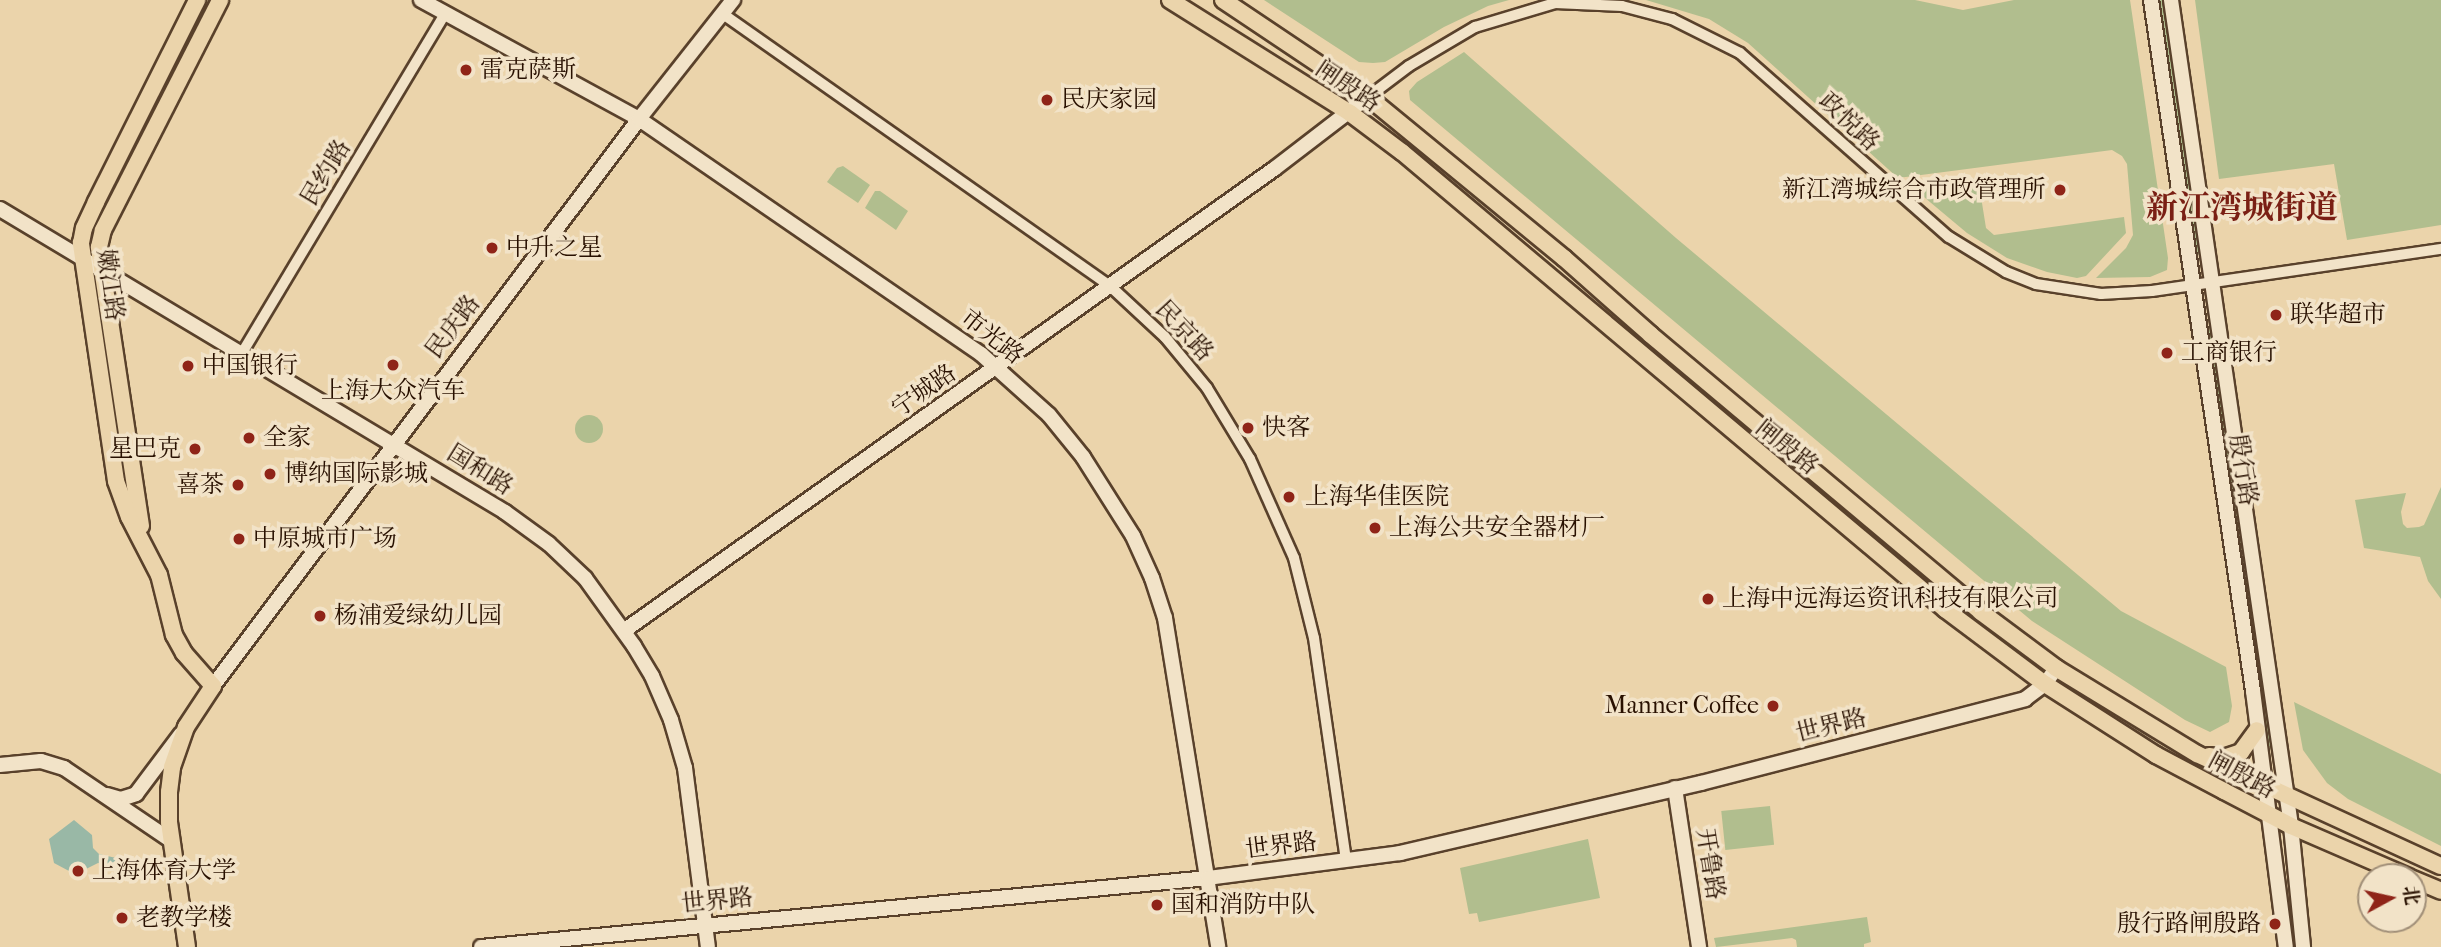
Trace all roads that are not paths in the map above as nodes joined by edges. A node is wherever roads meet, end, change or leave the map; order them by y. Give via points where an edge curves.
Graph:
1 (197, 0) edge
2 (220, 0) edge
3 (421, 0) edge
4 (733, 0) edge
5 (1170, 0) edge
6 (1223, 0) edge
7 (2151, 0) edge
8 (2172, 0) edge
9 (723, 14) junction
10 (445, 15) junction
11 (1295, 48) junction
12 (1281, 69) junction
13 (1368, 97) junction
14 (1350, 113) junction
15 (639, 119) junction
16 (1418, 139) junction
17 (1413, 161) junction
18 (0, 209) edge
19 (2441, 249) edge
20 (83, 258) junction
21 (102, 268) junction
22 (2215, 283) junction
23 (1109, 285) junction
24 (2192, 286) junction
25 (242, 353) junction
26 (997, 367) junction
27 (393, 443) junction
28 (148, 552) junction
29 (625, 630) junction
30 (2056, 668) junction
31 (2045, 684) junction
32 (213, 685) junction
33 (186, 727) junction
34 (2257, 730) junction
35 (2197, 754) junction
36 (0, 765) edge
37 (2264, 786) junction
38 (1675, 788) junction
39 (100, 793) junction
40 (2287, 797) junction
41 (2268, 814) junction
42 (2291, 826) junction
43 (172, 841) junction
44 (1346, 861) junction
45 (2376, 863) edge
46 (2441, 866) edge
47 (1208, 877) junction
48 (704, 925) junction
49 (187, 947) edge
50 (481, 947) edge
51 (708, 947) edge
52 (1218, 947) edge
53 (1699, 947) edge
54 (2286, 947) edge
55 (2303, 947) edge

1 - 20 main road, 嫩江路 via 83,228
2 - 21 main road, 嫩江路 via 103,230 99,247
3 - 10 street, 市光路
4 - 9 street, 民庆路
5 - 12 main road, 闸殷路
6 - 11 main road, 闸殷路
7 - 24 street, 殷行路
8 - 22 street, 殷行路
9 - 15 street, 民庆路
9 - 23 street, 民京路
10 - 15 street, 市光路
10 - 25 street, 民约路
11 - 12 main road via 1310,64 1310,71 1296,75
11 - 13 main road, 闸殷路
12 - 14 main road, 闸殷路
13 - 14 street, 宁城路
13 - 16 main road, 闸殷路
13 - 24 street, 政悦路 via 1475,27 1555,4 1622,6 1672,19 1740,53 1949,237 2006,272 2073,292
14 - 17 main road, 闸殷路
14 - 23 street, 宁城路
15 - 26 street, 市光路
15 - 27 street, 民庆路
16 - 17 main road via 1407,146
16 - 30 main road, 闸殷路 via 1960,594
17 - 31 main road, 闸殷路 via 1946,610
18 - 20 street, 国和路
19 - 22 street, 政悦路
20 - 21 street, 国和路
20 - 28 main road, 嫩江路 via 116,481
21 - 25 street, 国和路
21 - 28 main road, 嫩江路
22 - 24 street, 政悦路
22 - 40 street, 殷行路 via 2249,553
23 - 26 street, 宁城路
23 - 44 street, 民京路 via 1165,337 1221,409 1250,459 1294,558 1314,638
24 - 34 street, 殷行路
25 - 27 street, 国和路
26 - 29 street, 宁城路
26 - 47 street, 市光路 via 1049,415 1083,457 1133,536 1152,578 1174,663
27 - 29 street, 国和路 via 530,529 585,578
27 - 32 street, 民庆路
28 - 32 main road, 嫩江路 via 159,575 174,635
29 - 48 street, 国和路 via 652,676 685,768
30 - 31 street, 世界路
30 - 35 main road, 闸殷路
31 - 38 street, 世界路 via 2025,699
31 - 41 main road, 闸殷路 via 2156,755
32 - 33 main road
33 - 39 street via 136,794 121,799
33 - 43 main road via 172,767
34 - 35 main road via 2249,744 2233,756
34 - 37 street, 殷行路
35 - 37 main road, 闸殷路
36 - 39 street via 52,764
37 - 40 main road, 闸殷路
37 - 41 street, 殷行路
38 - 44 street, 世界路 via 1460,841
38 - 53 street, 开鲁路
39 - 43 street
40 - 42 street, 殷行路
40 - 46 main road, 闸殷路
41 - 42 main road, 闸殷路
41 - 54 street, 殷行路
42 - 45 main road, 闸殷路
42 - 55 street, 殷行路
43 - 49 main road
44 - 47 street, 世界路
47 - 48 street, 世界路
47 - 52 street, 市光路
48 - 50 street, 世界路
48 - 51 street, 国和路

